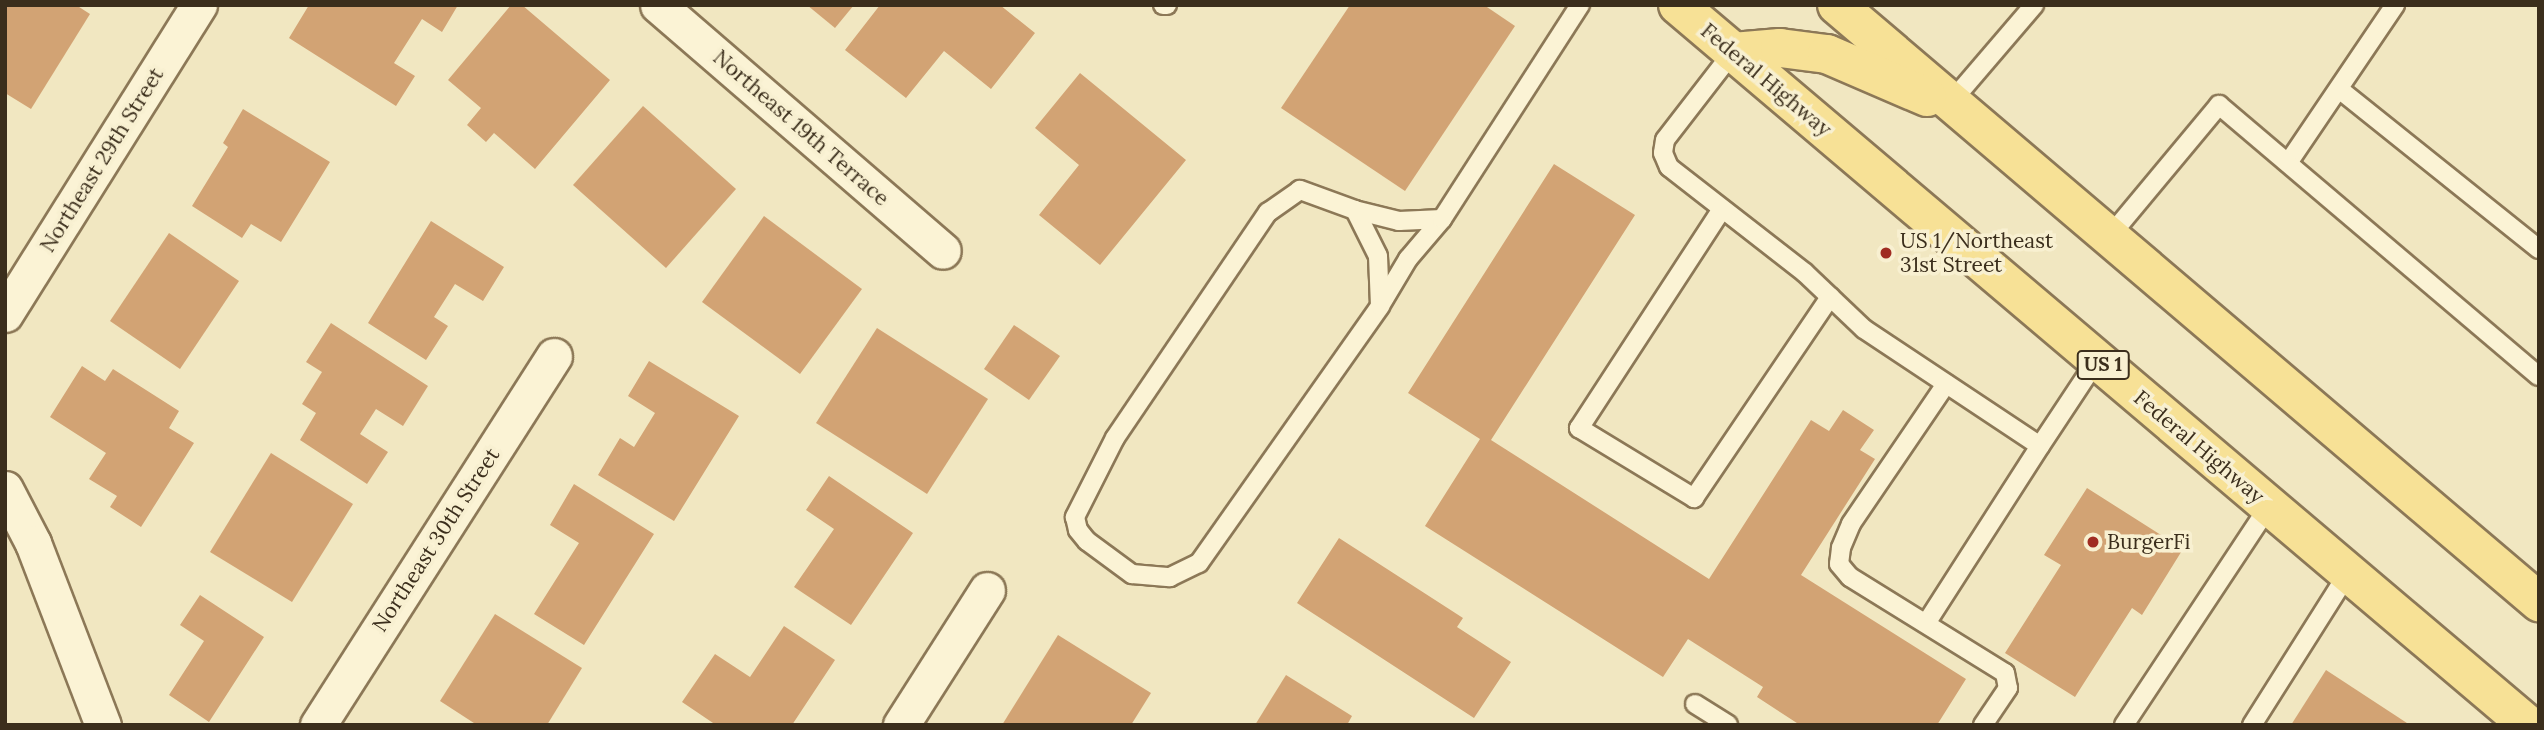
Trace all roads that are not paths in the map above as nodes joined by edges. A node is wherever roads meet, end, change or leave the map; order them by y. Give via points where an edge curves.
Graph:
1 (199, 5) edge
2 (658, 5) edge
3 (1580, 5) edge
4 (1678, 5) edge
5 (1837, 5) edge
6 (2034, 5) edge
7 (2395, 5) edge
8 (1733, 52) junction
9 (2339, 89) junction
10 (1958, 108) junction
11 (2288, 163) junction
12 (1722, 209) junction
13 (1355, 210) junction
14 (1442, 219) junction
15 (2109, 237) junction
16 (2539, 248) edge
17 (943, 251) dead end
18 (1830, 297) junction
19 (1380, 306) junction
20 (5, 314) edge
21 (554, 356) dead end
22 (2097, 360) junction
23 (2539, 376) edge
24 (1946, 384) junction
25 (2040, 446) junction
26 (5, 489) edge
27 (2269, 506) junction
28 (2348, 573) junction
29 (986, 590) dead end
30 (2539, 601) edge
31 (1927, 622) junction
32 (1695, 704) dead end
33 (103, 725) edge
34 (318, 725) edge
35 (901, 725) edge
36 (1728, 725) edge
37 (1983, 725) edge
38 (2124, 725) edge
39 (2252, 725) edge
40 (2528, 725) edge

1 - 20 street, Northeast 29th Street
2 - 17 street, Northeast 19th Terrace
3 - 14 lane
4 - 8 main road, Federal Highway / US 1
5 - 10 main road
6 - 10 lane
7 - 9 lane
8 - 10 main road via 1780,48 1827,54
8 - 12 lane via 1672,129 1663,153 1669,167
8 - 22 main road, Federal Highway / US 1
9 - 11 lane
9 - 16 lane
10 - 15 main road
11 - 15 lane via 2219,105
11 - 23 lane
12 - 18 lane
12 - 18 lane via 1579,428 1694,498
13 - 14 lane via 1399,221
13 - 19 lane via 1378,256
13 - 19 lane via 1300,190 1268,212 1115,438 1080,502 1075,517 1078,530 1132,574 1170,577 1199,563
14 - 19 lane via 1408,259
15 - 30 main road
18 - 24 lane via 1864,329
21 - 34 street, Northeast 30th Street
22 - 25 lane
22 - 27 main road, Federal Highway / US 1
24 - 25 lane
24 - 31 lane via 1852,524 1839,564 1850,577
25 - 31 lane
26 - 33 street via 33,544
27 - 28 main road, Federal Highway / US 1
27 - 38 lane
28 - 39 lane
28 - 40 main road, Federal Highway / US 1
29 - 35 street
31 - 37 lane via 2000,668 2008,678 2008,688
32 - 36 lane

